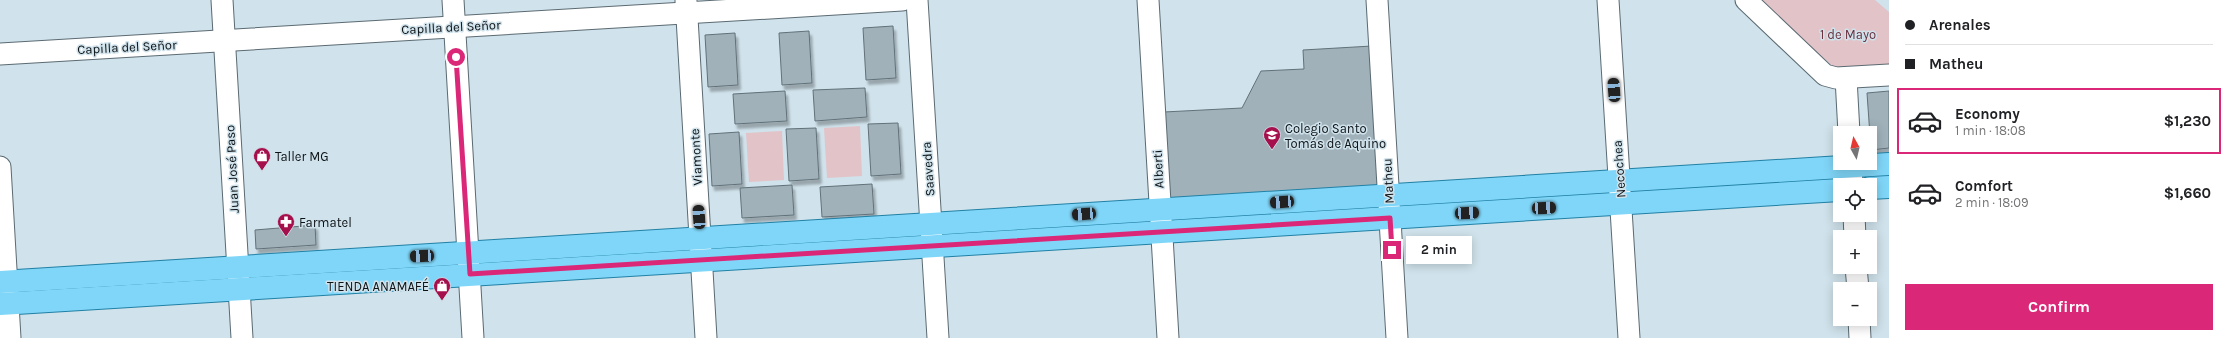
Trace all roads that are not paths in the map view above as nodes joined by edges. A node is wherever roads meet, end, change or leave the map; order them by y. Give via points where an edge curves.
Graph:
1 (222, 0) edge
2 (453, 0) edge
3 (902, 0) edge
4 (917, 0) edge
5 (1148, 0) edge
6 (1377, 0) edge
7 (1608, 0) edge
8 (1746, 0) edge
9 (686, 7) edge
10 (455, 27) junction
11 (225, 41) junction
12 (0, 54) edge
13 (1889, 74) edge
14 (1846, 78) junction
15 (1849, 126) edge
16 (1889, 164) edge
17 (0, 167) edge
18 (1851, 171) edge
19 (1620, 181) junction
20 (1889, 187) edge
21 (1877, 188) edge
22 (1833, 190) edge
23 (1389, 195) junction
24 (1621, 204) junction
25 (1161, 210) junction
26 (1390, 218) junction
27 (931, 224) junction
28 (1162, 232) junction
29 (700, 239) junction
30 (932, 246) junction
31 (468, 253) junction
32 (702, 260) junction
33 (470, 274) junction
34 (239, 278) junction
35 (4, 293) edge
36 (1859, 326) edge
37 (10, 338) edge
38 (242, 338) edge
39 (473, 338) edge
40 (706, 338) edge
41 (938, 338) edge
42 (1168, 338) edge
43 (1397, 338) edge
44 (1629, 338) edge
45 (1860, 338) edge

1 - 11 street, Juan José Paso
2 - 10 street
3 - 9 street, Capilla del Señor
4 - 27 street, Saavedra
5 - 25 street, Alberti
6 - 23 street, Matheu
7 - 19 street, Necochea
8 - 14 street via 1825,75
9 - 10 street, Capilla del Señor
9 - 29 street, Viamonte
10 - 11 street, Capilla del Señor
10 - 31 street
11 - 12 street, Capilla del Señor
11 - 34 street, Juan José Paso
13 - 14 street
14 - 15 street
16 - 18 main road
17 - 35 street
18 - 19 main road
19 - 23 main road
19 - 24 street, Necochea
20 - 21 main road
22 - 24 main road
23 - 25 main road
23 - 26 street, Matheu
24 - 26 main road
24 - 44 street, Necochea
25 - 27 main road
25 - 28 street, Alberti
26 - 28 main road
26 - 43 street, Matheu
27 - 29 main road
27 - 30 street, Saavedra
28 - 30 main road
28 - 42 street, Alberti
29 - 31 main road
29 - 32 street, Viamonte
30 - 32 main road
30 - 41 street, Saavedra
31 - 33 street
31 - 34 main road
32 - 33 main road
32 - 40 street, Viamonte
33 - 34 main road
33 - 39 street
34 - 35 main road
34 - 38 street, Juan José Paso
35 - 37 street
36 - 45 street

